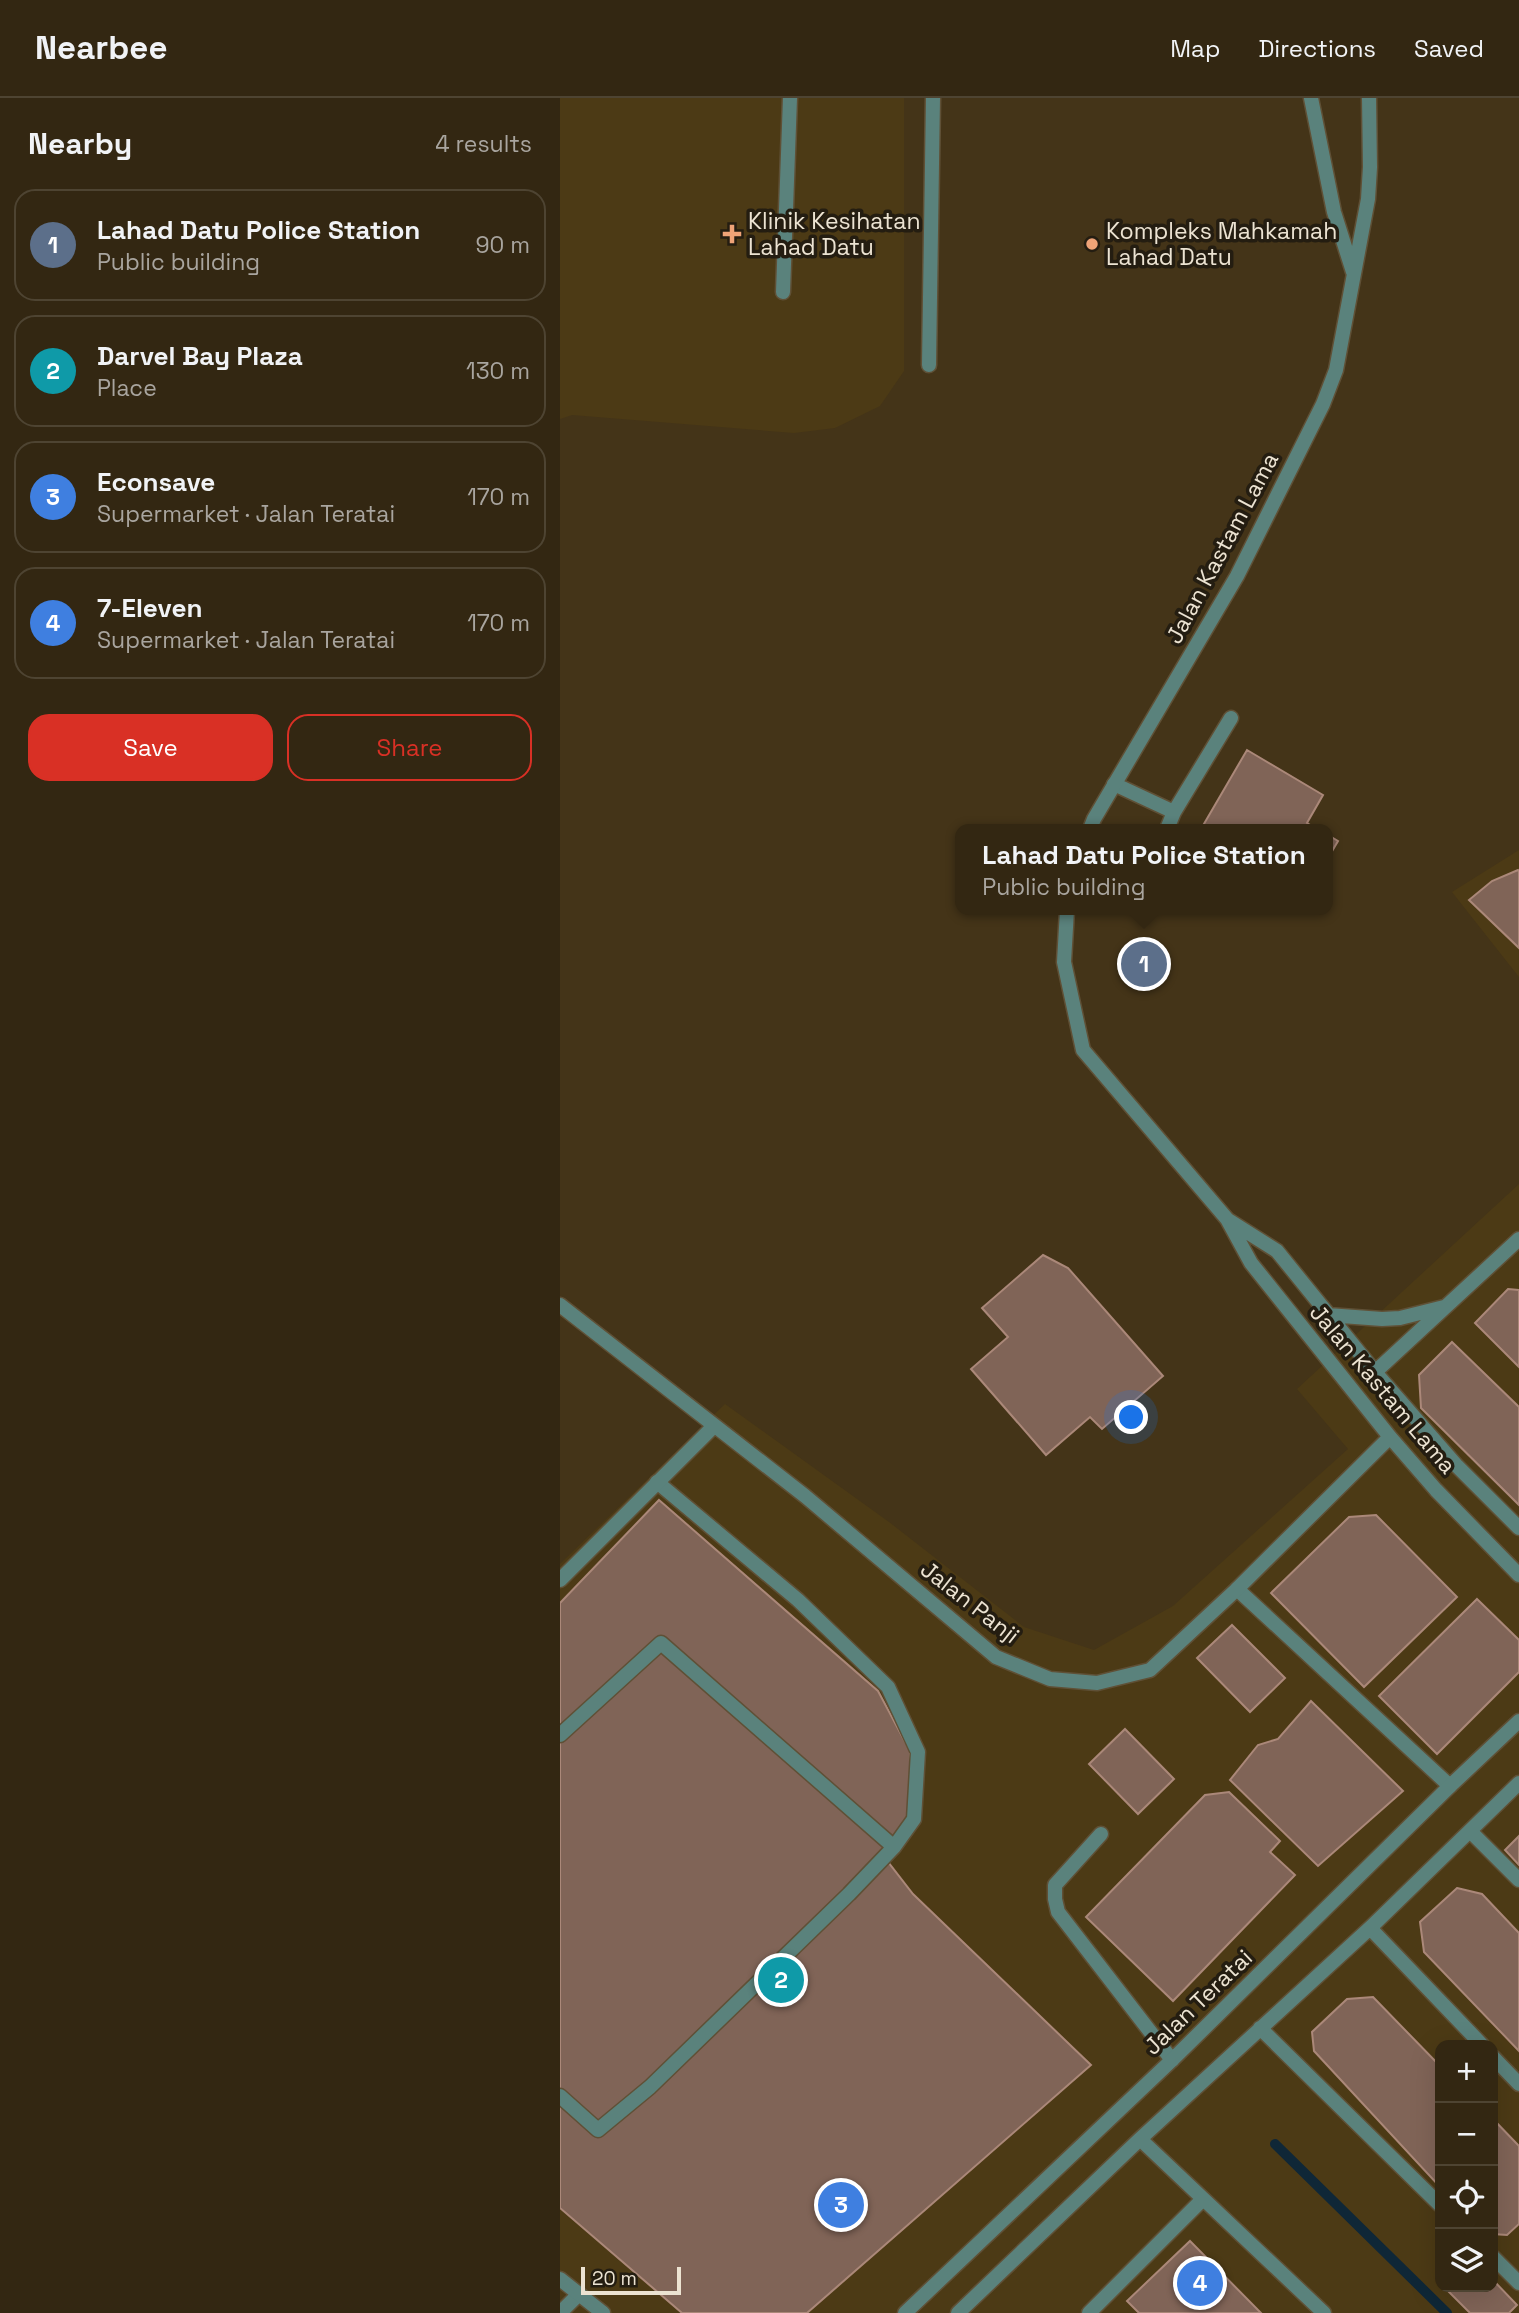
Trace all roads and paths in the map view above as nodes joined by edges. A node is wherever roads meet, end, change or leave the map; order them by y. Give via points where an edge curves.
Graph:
1 (790, 98) edge
2 (933, 98) edge
3 (1311, 98) edge
4 (1369, 98) edge
5 (1354, 273) junction
6 (783, 292) dead end
7 (929, 365) dead end
8 (1231, 718) dead end
9 (1114, 784) junction
10 (1174, 812) junction
11 (1093, 824) edge
12 (1169, 824) edge
13 (1067, 915) edge
14 (1227, 1219) junction
15 (1519, 1239) edge
16 (560, 1305) edge
17 (1446, 1306) junction
18 (1328, 1315) junction
19 (1375, 1372) junction
20 (714, 1426) junction
21 (1390, 1437) junction
22 (657, 1482) junction
23 (1519, 1528) edge
24 (1519, 1575) edge
25 (560, 1580) edge
26 (1237, 1589) junction
27 (1519, 1721) edge
28 (560, 1735) edge
29 (1519, 1783) edge
30 (1450, 1786) junction
31 (1470, 1831) junction
32 (1101, 1835) dead end
33 (894, 1847) junction
34 (1519, 1880) edge
35 (1370, 1928) junction
36 (1260, 2028) junction
37 (1477, 2040) edge
38 (1172, 2060) junction
39 (1498, 2062) edge
40 (1519, 2084) edge
41 (560, 2096) edge
42 (1140, 2139) junction
43 (1203, 2199) junction
44 (1435, 2200) edge
45 (1498, 2261) edge
46 (560, 2279) edge
47 (1518, 2279) edge
48 (578, 2295) junction
49 (560, 2313) edge
50 (603, 2313) edge
51 (905, 2313) edge
52 (958, 2313) edge
53 (1089, 2313) edge
54 (1324, 2313) edge

1 - 6 street
2 - 7 street
3 - 5 street via 1334,212
4 - 5 street, Jalan Kastam Lama via 1370,178
5 - 9 street, Jalan Kastam Lama via 1336,370 1323,404 1237,576
8 - 10 street
9 - 10 street
9 - 11 street, Jalan Kastam Lama
10 - 12 street
13 - 14 street, Jalan Kastam Lama via 1064,962 1083,1050
14 - 18 street, Jalan Kastam Lama via 1277,1251
14 - 21 street, Jalan Kastam Lama via 1251,1263
15 - 17 street
16 - 20 street, Jalan Panji
17 - 18 street via 1391,1318
17 - 19 street
18 - 19 street, Jalan Kastam Lama
19 - 23 street, Jalan Kastam Lama via 1457,1466
20 - 22 street
20 - 26 street, Jalan Panji via 805,1496 996,1657 1050,1679 1097,1682 1150,1670
21 - 24 street, Jalan Kastam Lama
21 - 26 street, Jalan Panji
22 - 25 street
22 - 33 street via 798,1600 888,1688 918,1752 914,1819
26 - 30 street
27 - 30 street, Jalan Teratai
28 - 33 street via 661,1643
29 - 31 street
30 - 38 street, Jalan Teratai
31 - 34 street
31 - 35 street
32 - 38 street via 1055,1885 1058,1912
33 - 41 street via 650,2087 598,2130
35 - 36 street
35 - 37 street
36 - 42 street
36 - 44 street
38 - 51 street, Jalan Teratai
39 - 40 street
42 - 43 street
42 - 52 street
43 - 53 street
43 - 54 street
45 - 47 street
46 - 48 street
48 - 49 street
48 - 50 street

